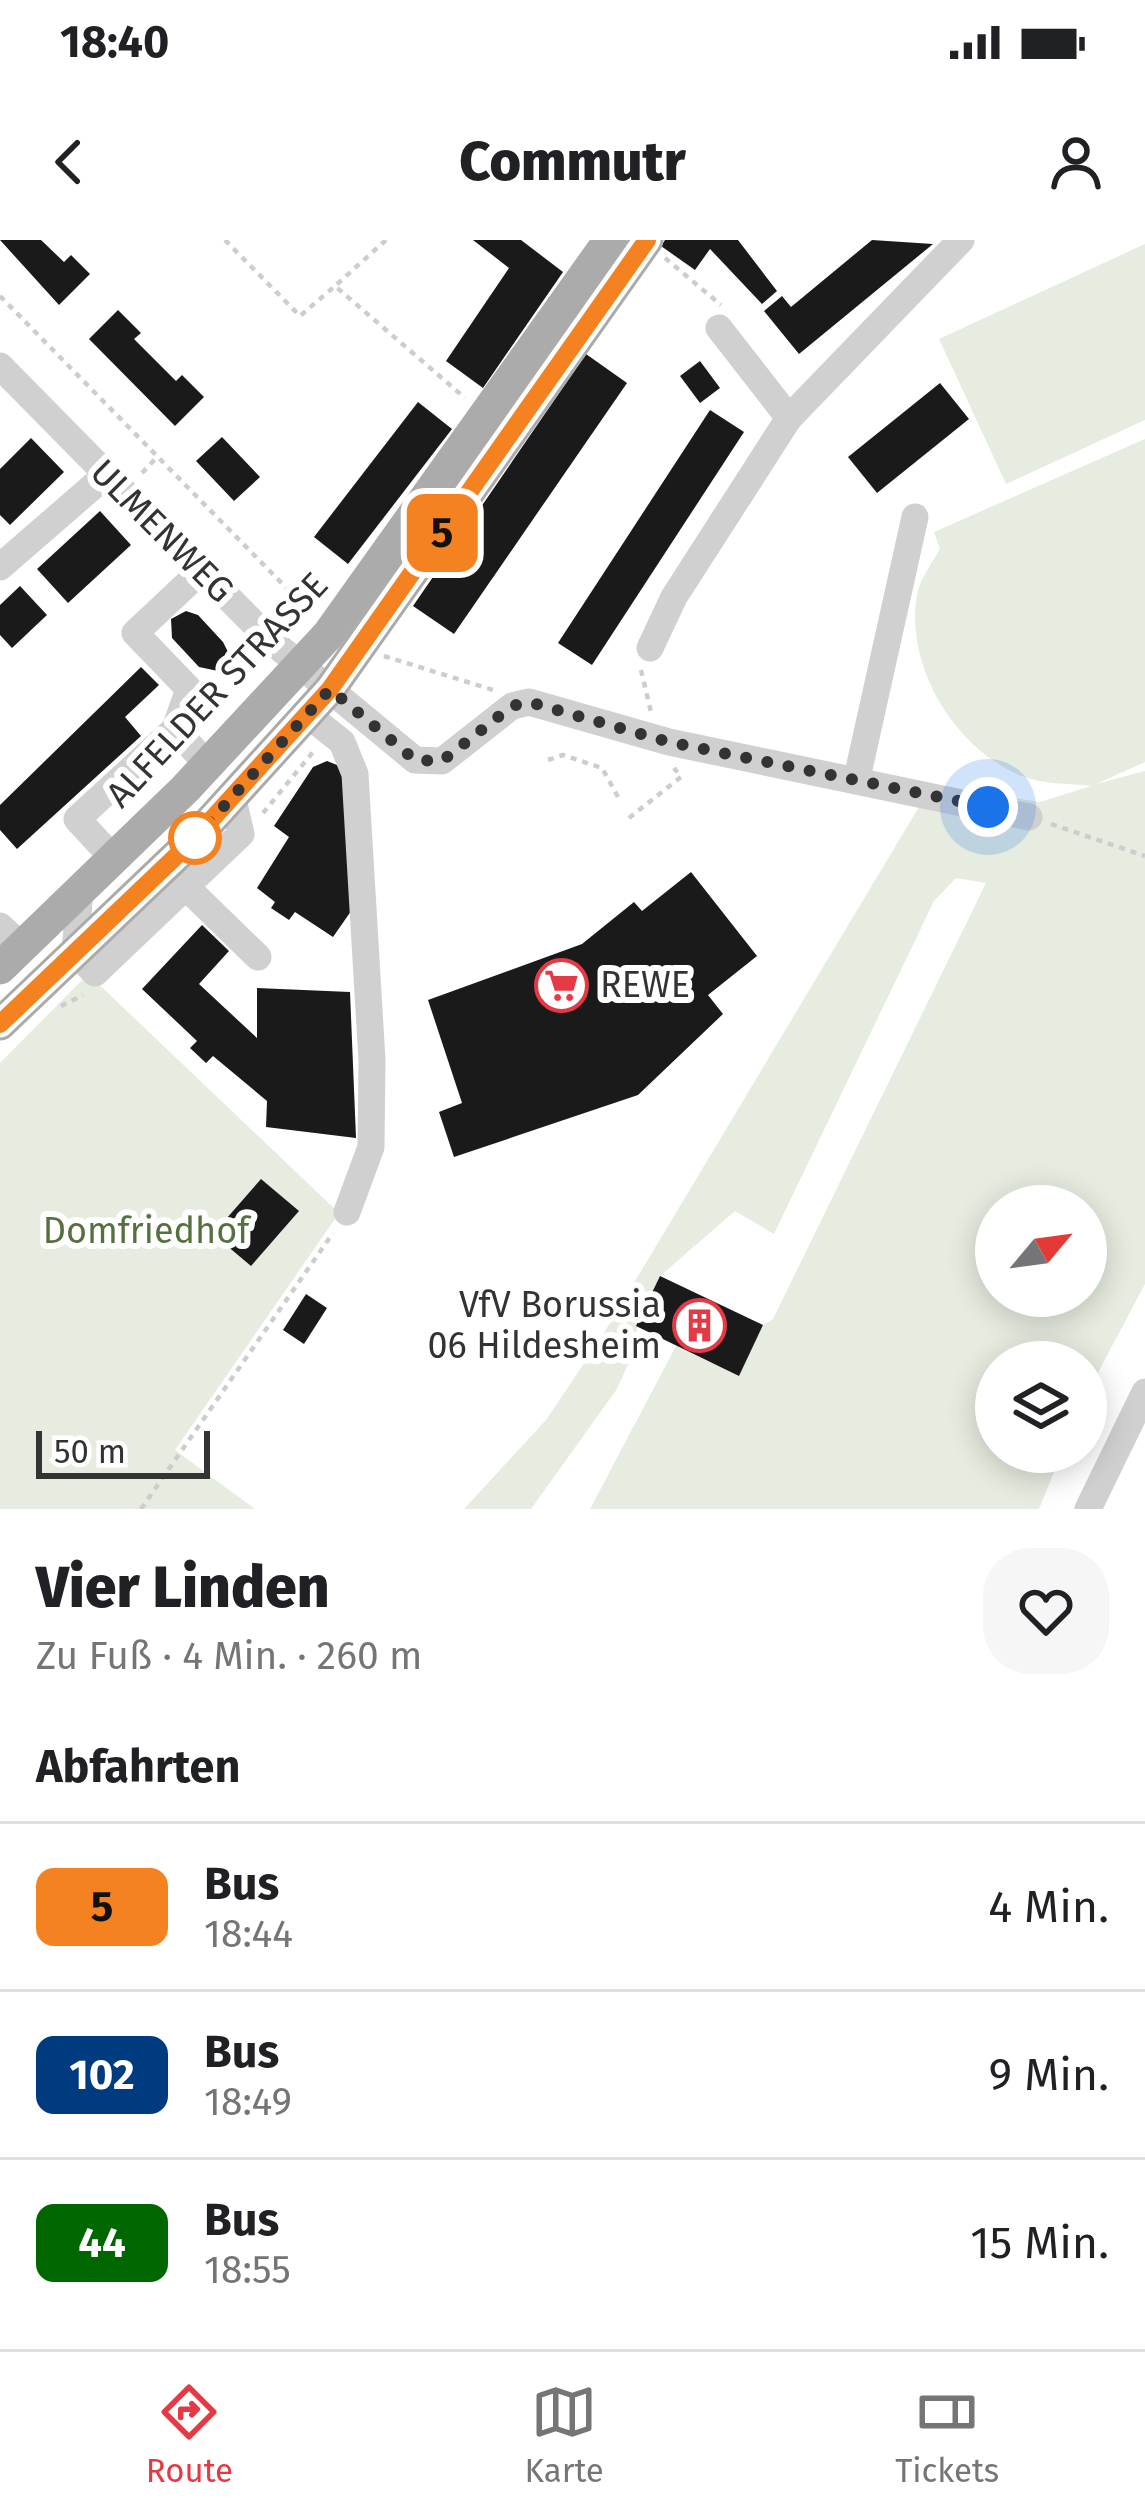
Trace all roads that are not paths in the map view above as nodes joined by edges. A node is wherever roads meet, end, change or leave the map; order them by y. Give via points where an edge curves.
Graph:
1 (610, 240) edge
2 (961, 240) edge
3 (646, 241) edge
4 (719, 328) road end
5 (0, 366) edge
6 (790, 418) junction
7 (106, 475) junction
8 (915, 518) dead end
9 (0, 567) edge
10 (202, 570) junction
11 (645, 659) road end
12 (301, 667) junction
13 (322, 712) junction
14 (175, 729) junction
15 (208, 765) junction
16 (856, 778) junction
17 (233, 799) junction
18 (1029, 817) road end
19 (113, 858) junction
20 (187, 888) junction
21 (80, 890) junction
22 (7, 947) edge
23 (75, 952) junction
24 (258, 957) dead end
25 (0, 1024) edge
26 (347, 1212) road end
27 (1145, 1392) edge
28 (1088, 1509) edge

1 - 12 main road, ALFELDER STRASSE
2 - 6 street
3 - 13 main road, ALFELDER STRASSE
4 - 6 street
5 - 7 street, ULMENWEG
6 - 11 street via 674,597
7 - 9 street
7 - 10 street, ULMENWEG
8 - 16 street
10 - 12 street, ULMENWEG
10 - 14 street via 136,633 189,689
12 - 13 street, ULMENWEG
12 - 15 main road, ALFELDER STRASSE
13 - 16 street, ULMENWEG via 415,760 442,761 512,706 529,702 647,736
13 - 17 main road, ALFELDER STRASSE
13 - 26 street via 355,774 373,1060 371,1147
14 - 15 street
14 - 19 street via 77,820
15 - 19 main road, ALFELDER STRASSE
16 - 18 street
17 - 20 street via 241,835
17 - 23 main road, ALFELDER STRASSE
19 - 21 main road, ALFELDER STRASSE
20 - 23 street via 95,973
20 - 24 street
21 - 22 main road, ALFELDER STRASSE
21 - 23 street
23 - 25 main road, ALFELDER STRASSE
27 - 28 street

